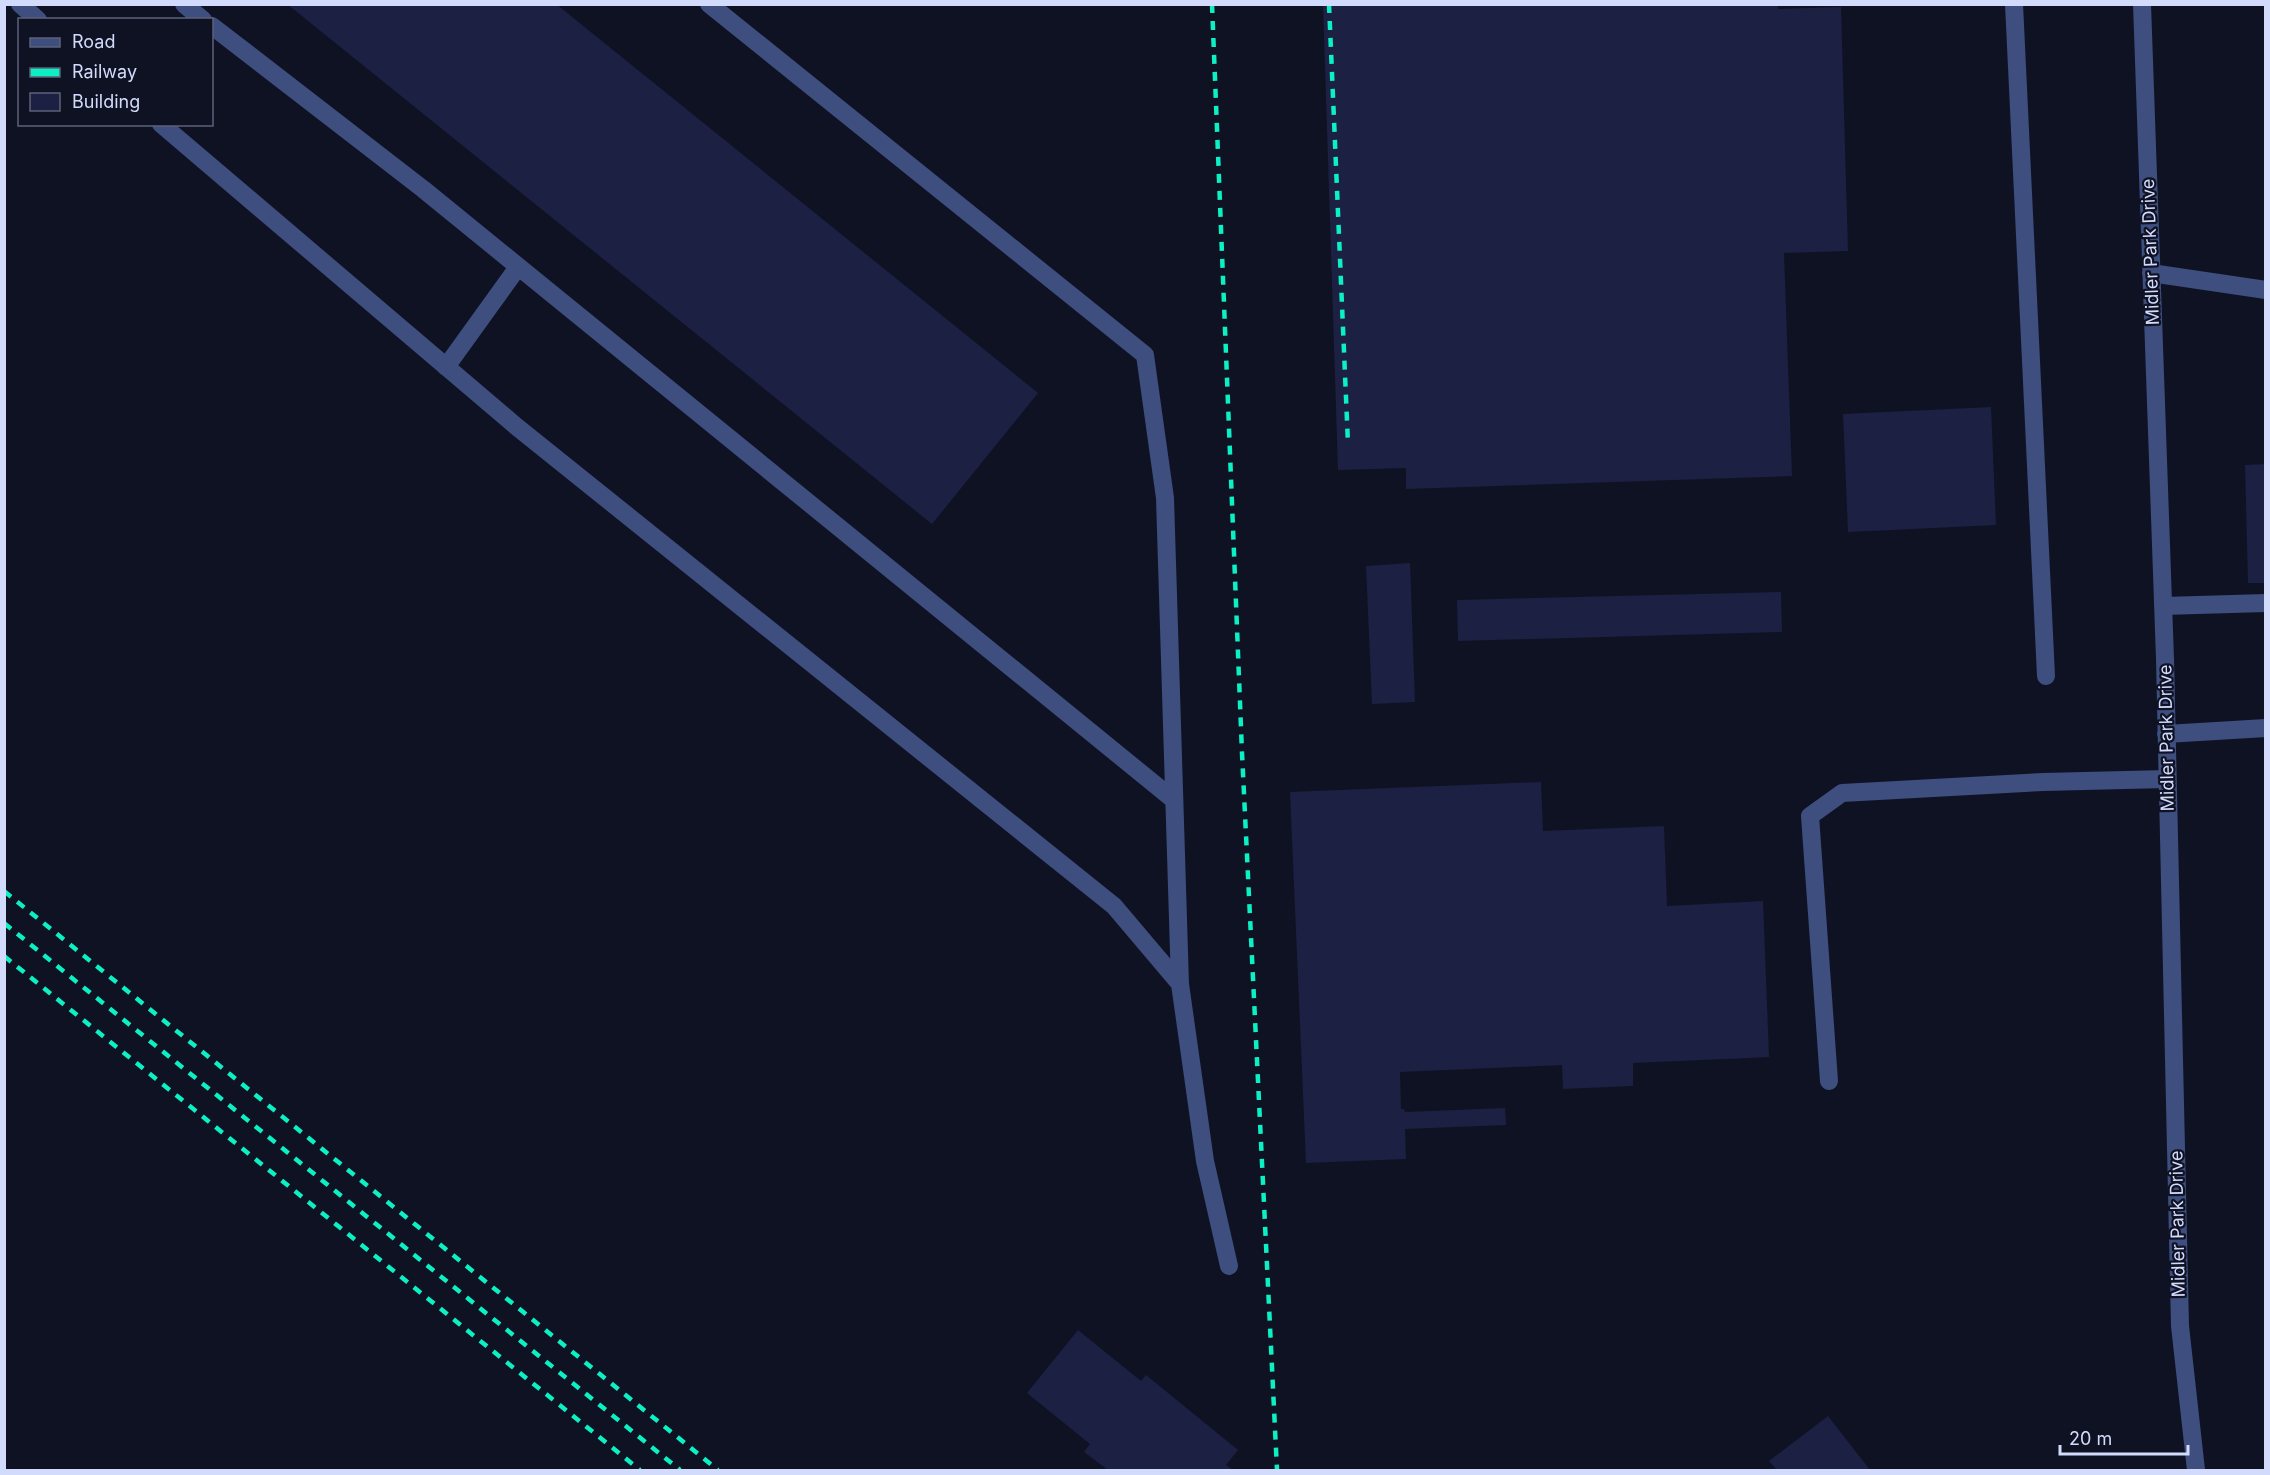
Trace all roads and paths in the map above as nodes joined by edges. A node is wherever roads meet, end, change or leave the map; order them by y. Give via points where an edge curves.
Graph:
1 (20, 4) edge
2 (184, 4) edge
3 (709, 4) edge
4 (2014, 4) edge
5 (2142, 4) edge
6 (36, 18) edge
7 (201, 18) edge
8 (213, 27) edge
9 (163, 126) edge
10 (518, 267) junction
11 (2151, 273) junction
12 (2265, 290) edge
13 (446, 367) junction
14 (2265, 603) edge
15 (2163, 606) junction
16 (2046, 676) dead end
17 (2265, 728) edge
18 (2166, 734) junction
19 (2167, 779) junction
20 (1174, 800) junction
21 (1180, 984) junction
22 (1829, 1081) dead end
23 (1229, 1266) dead end
24 (2196, 1470) edge

1 - 6 street
2 - 7 street
3 - 20 street via 1145,355 1165,498
4 - 16 street
5 - 11 street, Midler Park Drive
8 - 10 street
9 - 13 street
10 - 13 street
10 - 20 street
11 - 12 street
11 - 15 street, Midler Park Drive
13 - 21 street via 1114,906
14 - 15 street
15 - 18 street, Midler Park Drive
17 - 18 street
18 - 19 street, Midler Park Drive
19 - 22 street via 1842,793 1810,816
19 - 24 street, Midler Park Drive via 2180,1326
20 - 21 street
21 - 23 street via 1205,1161

